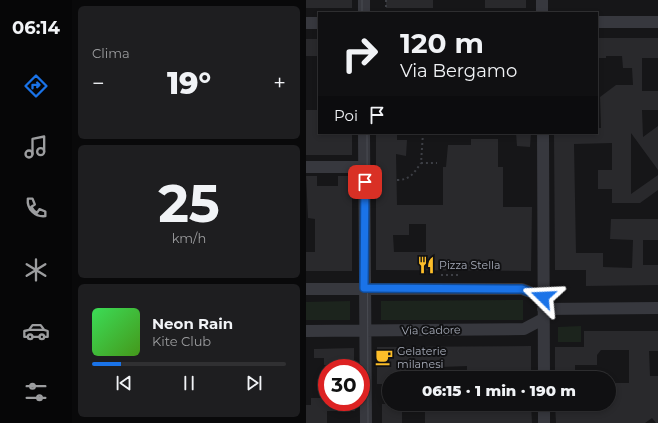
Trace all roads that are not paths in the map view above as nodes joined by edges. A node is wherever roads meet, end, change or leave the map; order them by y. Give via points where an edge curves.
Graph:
1 (364, 0) edge
2 (542, 0) edge
3 (364, 12) edge
4 (542, 12) edge
5 (598, 22) edge
6 (658, 22) edge
7 (306, 23) edge
8 (318, 23) edge
9 (364, 134) edge
10 (543, 134) edge
11 (306, 167) edge
12 (365, 167) junction
13 (364, 288) junction
14 (306, 289) edge
15 (543, 308) junction
16 (658, 308) edge
17 (306, 331) edge
18 (364, 331) junction
19 (544, 371) edge
20 (544, 411) edge
21 (366, 423) edge
22 (544, 423) edge

1 - 3 street
2 - 4 street
5 - 6 street
7 - 8 street
9 - 12 street
10 - 15 street
11 - 12 street
12 - 13 street
13 - 14 street, Via Cadore
13 - 15 street, Via Cadore via 522,289
13 - 18 street
15 - 16 street, Via Cadore
15 - 18 street, Via Cadore via 524,329
15 - 19 street
17 - 18 street, Via Cadore
18 - 21 street
20 - 22 street

